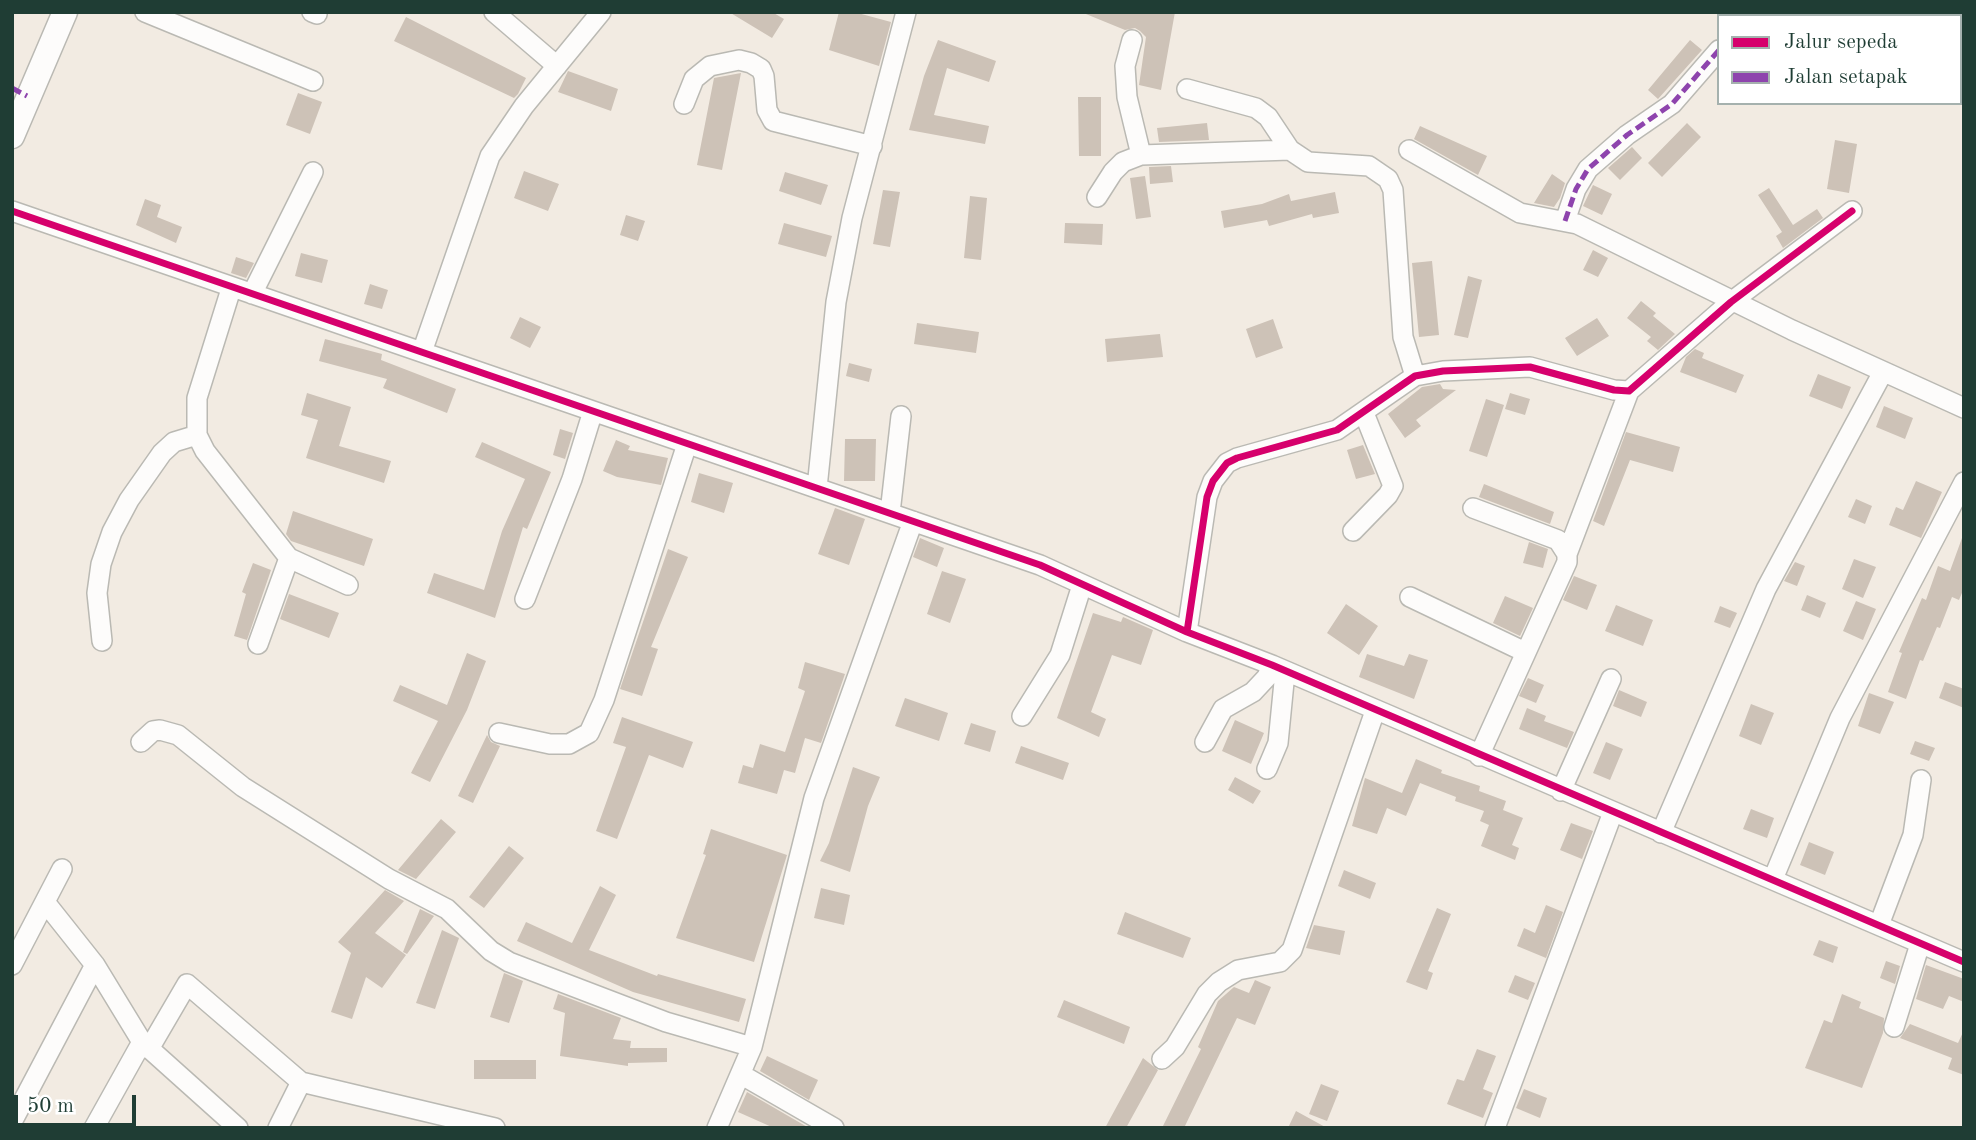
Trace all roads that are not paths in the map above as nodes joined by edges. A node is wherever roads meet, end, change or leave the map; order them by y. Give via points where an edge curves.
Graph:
1 (65, 12) edge
2 (145, 12) edge
3 (494, 12) edge
4 (601, 12) edge
5 (905, 12) edge
6 (1132, 40) dead end
7 (1717, 52) edge
8 (557, 66) junction
9 (313, 81) dead end
10 (1187, 89) dead end
11 (20, 92) edge
12 (684, 104) dead end
13 (12, 136) edge
14 (872, 146) junction
15 (1290, 150) junction
16 (1409, 150) dead end
17 (1141, 155) junction
18 (313, 172) dead end
19 (1097, 197) dead end
20 (12, 211) edge
21 (1852, 211) dead end
22 (1565, 221) junction
23 (231, 289) junction
24 (252, 294) junction
25 (1731, 302) junction
26 (422, 352) junction
27 (1883, 372) junction
28 (1415, 376) junction
29 (1629, 391) junction
30 (1964, 408) edge
31 (593, 411) junction
32 (1364, 413) junction
33 (901, 416) dead end
34 (197, 435) junction
35 (687, 443) junction
36 (1964, 482) edge
37 (817, 488) junction
38 (1473, 508) dead end
39 (890, 513) junction
40 (913, 521) junction
41 (1353, 531) dead end
42 (1567, 554) junction
43 (289, 558) junction
44 (348, 585) dead end
45 (1082, 585) junction
46 (1410, 597) dead end
47 (525, 598) dead end
48 (1187, 632) junction
49 (102, 641) dead end
50 (258, 644) dead end
51 (1525, 652) junction
52 (1278, 669) junction
53 (1611, 679) dead end
54 (1375, 711) junction
55 (1022, 716) dead end
56 (499, 733) dead end
57 (141, 741) dead end
58 (1205, 742) dead end
59 (1479, 756) junction
60 (1267, 769) dead end
61 (1922, 780) dead end
62 (1561, 791) junction
63 (1613, 812) junction
64 (1661, 833) junction
65 (62, 869) dead end
66 (1773, 879) junction
67 (45, 902) junction
68 (1880, 925) junction
69 (1920, 944) junction
70 (1964, 962) edge
71 (12, 965) edge
72 (94, 965) junction
73 (1894, 1027) dead end
74 (145, 1046) junction
75 (752, 1047) junction
76 (1162, 1059) dead end
77 (741, 1075) junction
78 (301, 1082) junction
79 (12, 1122) edge
80 (94, 1128) edge
81 (238, 1128) edge
82 (278, 1128) edge
83 (495, 1128) edge
84 (718, 1128) edge
85 (834, 1128) edge
86 (1495, 1128) edge

1 - 11 street
2 - 9 street
3 - 8 street
4 - 8 street
5 - 14 street
6 - 17 street via 1125,66
7 - 22 street via 1672,104 1588,169
8 - 26 street via 490,156
10 - 15 street via 1256,108 1268,117
11 - 13 street
12 - 14 street via 694,79 710,66 739,60 761,69 773,121
14 - 37 street via 836,302
15 - 17 street
15 - 28 street via 1314,164 1368,166 1388,179 1394,190 1403,337
16 - 22 street via 1520,213
17 - 19 street via 1123,162
18 - 24 street
20 - 23 street
21 - 25 street
22 - 25 street
23 - 24 street
23 - 34 street via 197,398
24 - 26 street
25 - 27 street
25 - 29 street
26 - 31 street
27 - 30 street
27 - 64 street via 1766,589
28 - 29 street via 1530,367
28 - 32 street
29 - 42 street
31 - 35 street
31 - 47 street via 572,479
32 - 41 street via 1393,486
32 - 48 street via 1326,434 1237,457 1219,472 1207,497
33 - 39 street
34 - 43 street
34 - 49 street via 174,442 162,453 112,533 97,593
35 - 37 street
35 - 56 street via 589,733 569,744
36 - 66 street via 1840,718
37 - 39 street
38 - 42 street via 1558,540
39 - 40 street
40 - 45 street via 1040,565
40 - 75 street via 814,798
42 - 51 street via 1565,570
43 - 44 street
43 - 50 street
45 - 48 street
45 - 55 street via 1060,654
46 - 51 street
48 - 52 street
51 - 59 street
52 - 54 street
52 - 58 street via 1253,692 1223,709
52 - 60 street via 1278,743
53 - 62 street
54 - 59 street
54 - 76 street via 1292,950 1280,962 1238,970 1219,982
57 - 75 street via 153,731 178,735 243,787 389,879 447,909 509,962 666,1021
59 - 62 street
61 - 68 street via 1913,835
62 - 63 street
63 - 64 street
63 - 86 street
64 - 66 street
65 - 67 street
66 - 68 street
67 - 71 street
67 - 72 street
68 - 69 street
69 - 70 street
69 - 73 street
72 - 74 street
72 - 79 street
74 - 78 street via 187,984
74 - 80 street
74 - 81 street
75 - 77 street
77 - 84 street
77 - 85 street
78 - 82 street
78 - 83 street

